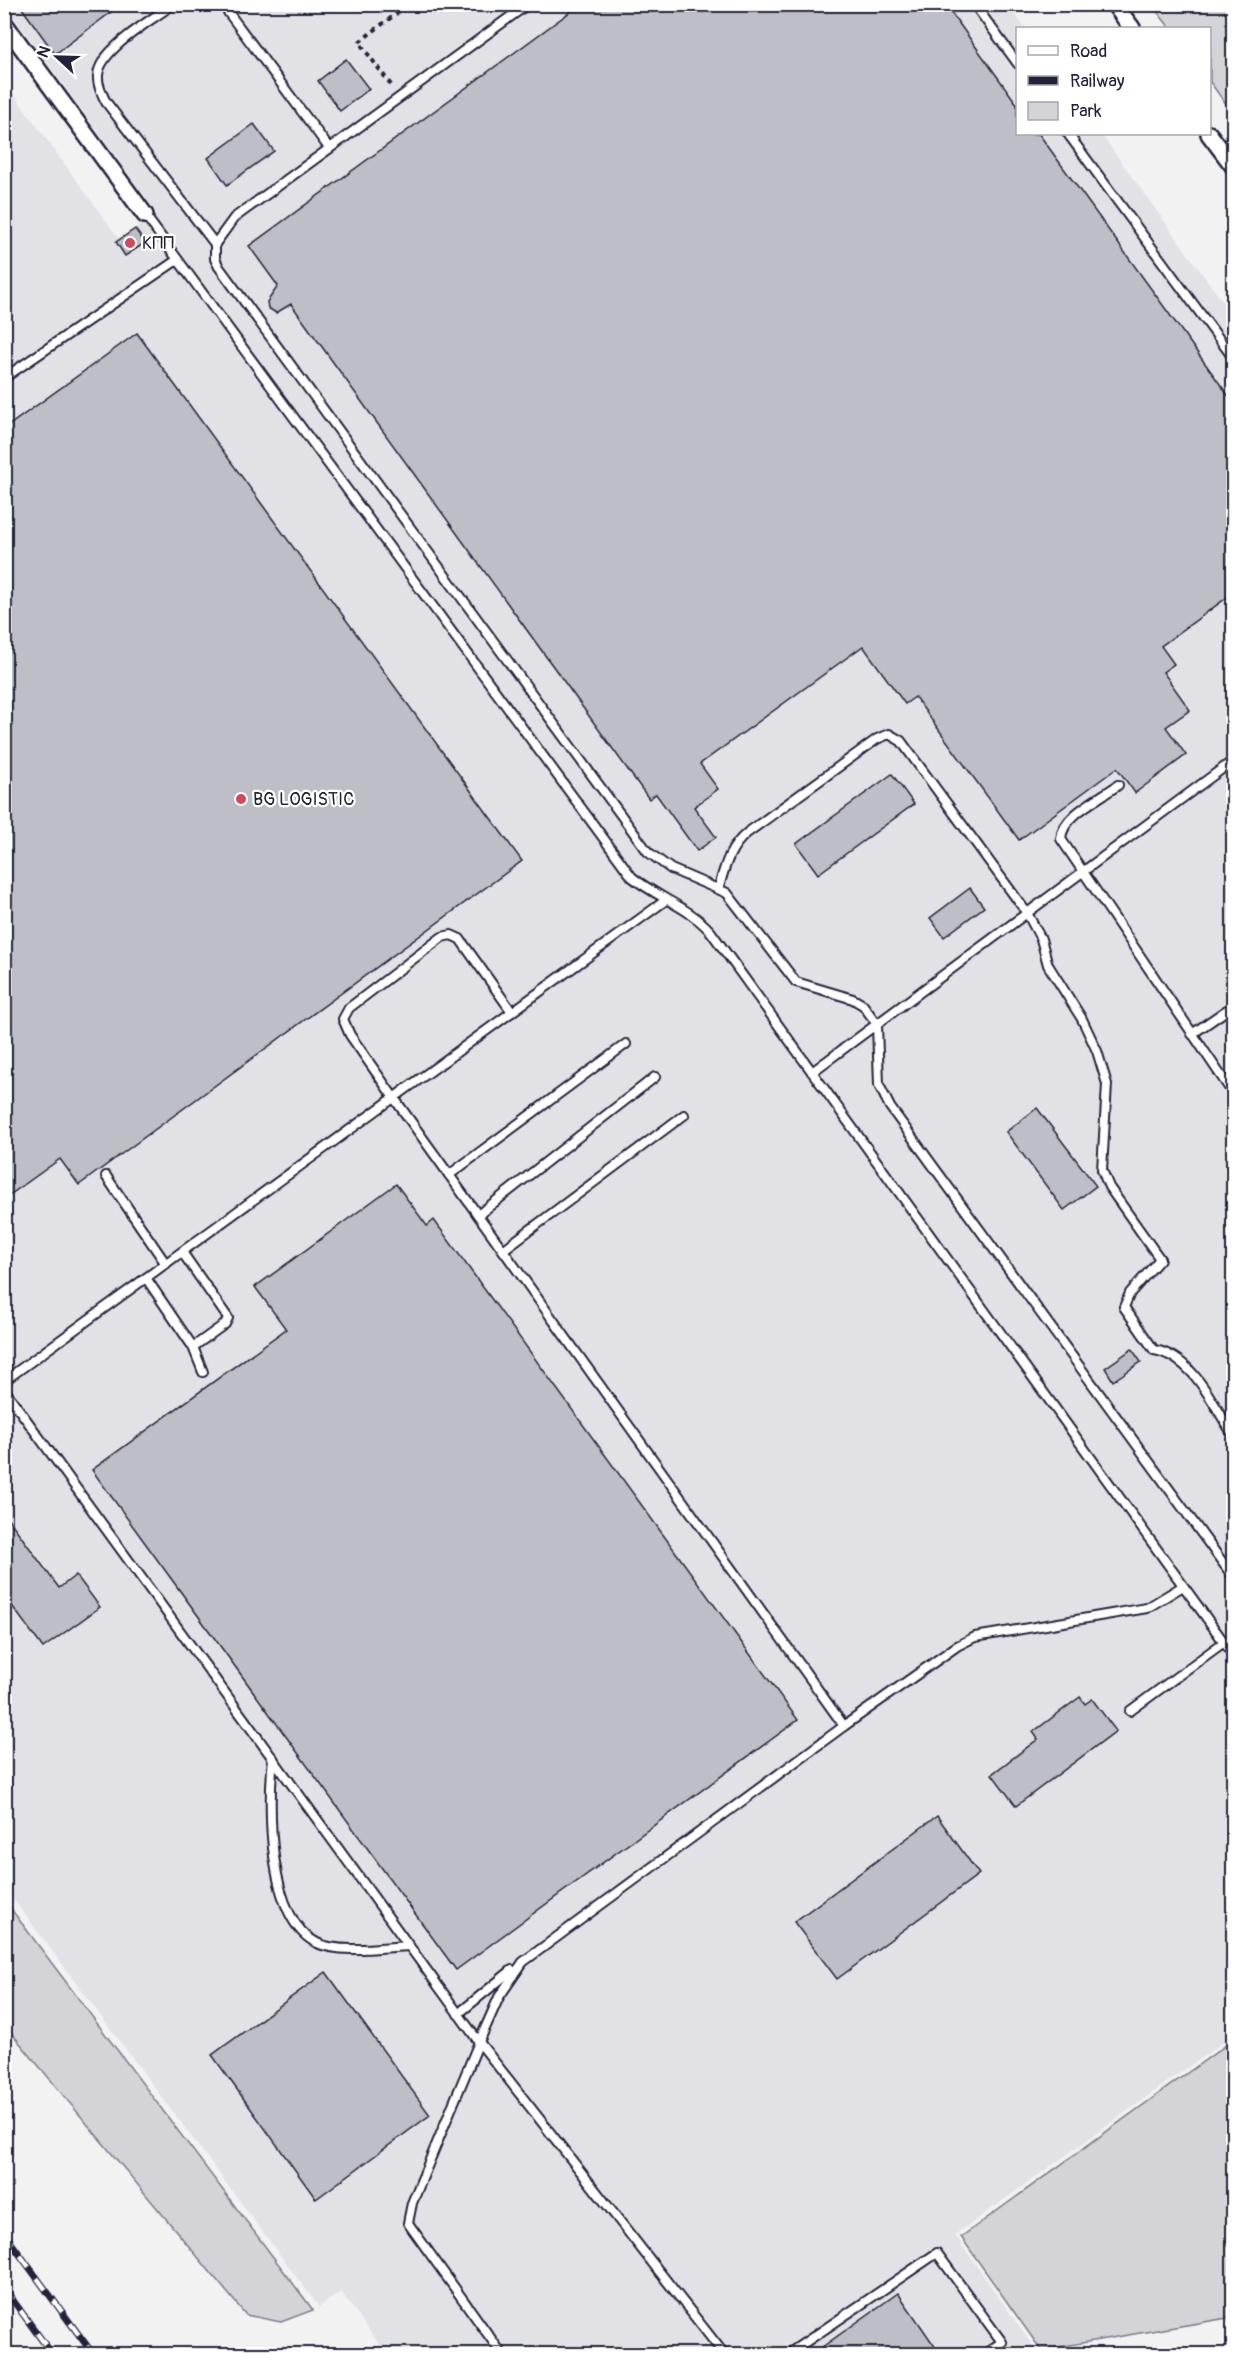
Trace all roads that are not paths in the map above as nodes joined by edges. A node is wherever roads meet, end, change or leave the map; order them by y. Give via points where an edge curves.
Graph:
1 (173, 4) edge
2 (222, 4) edge
3 (528, 4) edge
4 (974, 4) edge
5 (1114, 4) edge
6 (4, 23) edge
7 (1131, 27) edge
8 (1016, 63) edge
9 (1069, 135) edge
10 (1210, 135) edge
11 (329, 148) junction
12 (1233, 167) edge
13 (145, 215) joint
14 (215, 244) junction
15 (177, 260) junction
16 (1233, 359) edge
17 (4, 378) edge
18 (1233, 760) edge
19 (1118, 785) dead end
20 (1083, 872) junction
21 (719, 887) junction
22 (666, 900) junction
23 (1027, 913) junction
24 (1233, 1005) edge
25 (512, 1012) junction
26 (877, 1024) junction
27 (1192, 1034) junction
28 (626, 1044) dead end
29 (812, 1072) junction
30 (655, 1077) dead end
31 (1233, 1095) edge
32 (394, 1098) junction
33 (684, 1115) dead end
34 (449, 1175) junction
35 (106, 1176) dead end
36 (478, 1215) junction
37 (503, 1250) junction
38 (182, 1252) junction
39 (166, 1264) junction
40 (146, 1278) junction
41 (193, 1347) junction
42 (203, 1372) dead end
43 (4, 1381) edge
44 (4, 1389) edge
45 (1233, 1436) edge
46 (1233, 1578) edge
47 (1183, 1586) junction
48 (1224, 1642) junction
49 (1233, 1656) edge
50 (1130, 1711) dead end
51 (844, 1726) junction
52 (273, 1758) junction
53 (409, 1946) junction
54 (523, 1962) junction
55 (458, 2014) junction
56 (479, 2042) junction
57 (502, 2355) edge
58 (724, 2355) edge
59 (788, 2355) edge
60 (986, 2355) edge

1 - 14 lane via 110,51 101,62 98,76 106,102
2 - 11 lane
3 - 11 lane
4 - 8 lane
5 - 7 street
6 - 13 street
9 - 16 lane
10 - 12 street
11 - 14 lane via 234,218
13 - 15 lane
14 - 21 lane via 219,267 648,852 670,868
15 - 17 lane
15 - 22 lane via 632,877
18 - 20 lane
19 - 20 lane via 1070,819 1061,833 1063,844
20 - 23 lane
20 - 27 lane
21 - 23 lane via 736,842 889,734 901,741
21 - 26 lane via 734,900 796,982 858,1002
22 - 25 lane
22 - 29 lane via 699,918 711,932
23 - 26 lane
23 - 45 lane via 1041,939 1048,965 1097,1051 1107,1084 1102,1170 1109,1187 1160,1259 1130,1293 1124,1307 1154,1350 1174,1356 1188,1367
24 - 27 lane
25 - 32 lane
25 - 32 lane via 460,939 442,937 345,1014 344,1024 350,1035
26 - 29 lane
26 - 46 lane via 879,1085 890,1107
27 - 31 lane
28 - 34 lane
29 - 47 lane
30 - 36 lane
32 - 34 lane
32 - 38 lane
33 - 37 lane
34 - 36 lane
35 - 39 lane
36 - 37 lane
37 - 51 lane
38 - 39 lane
38 - 41 lane via 228,1318
39 - 40 lane
40 - 41 lane
40 - 43 lane
41 - 42 lane
44 - 52 lane
47 - 48 lane
47 - 51 lane via 1147,1608 975,1637
48 - 49 lane
48 - 50 lane
51 - 54 lane
52 - 53 lane
52 - 53 lane via 269,1789 272,1836 284,1902 291,1917 318,1944 345,1948
53 - 55 lane
54 - 55 lane
54 - 56 lane via 499,1997
55 - 56 lane
56 - 57 lane via 412,2203 408,2223
56 - 58 lane
59 - 60 lane via 937,2253 1002,2342

